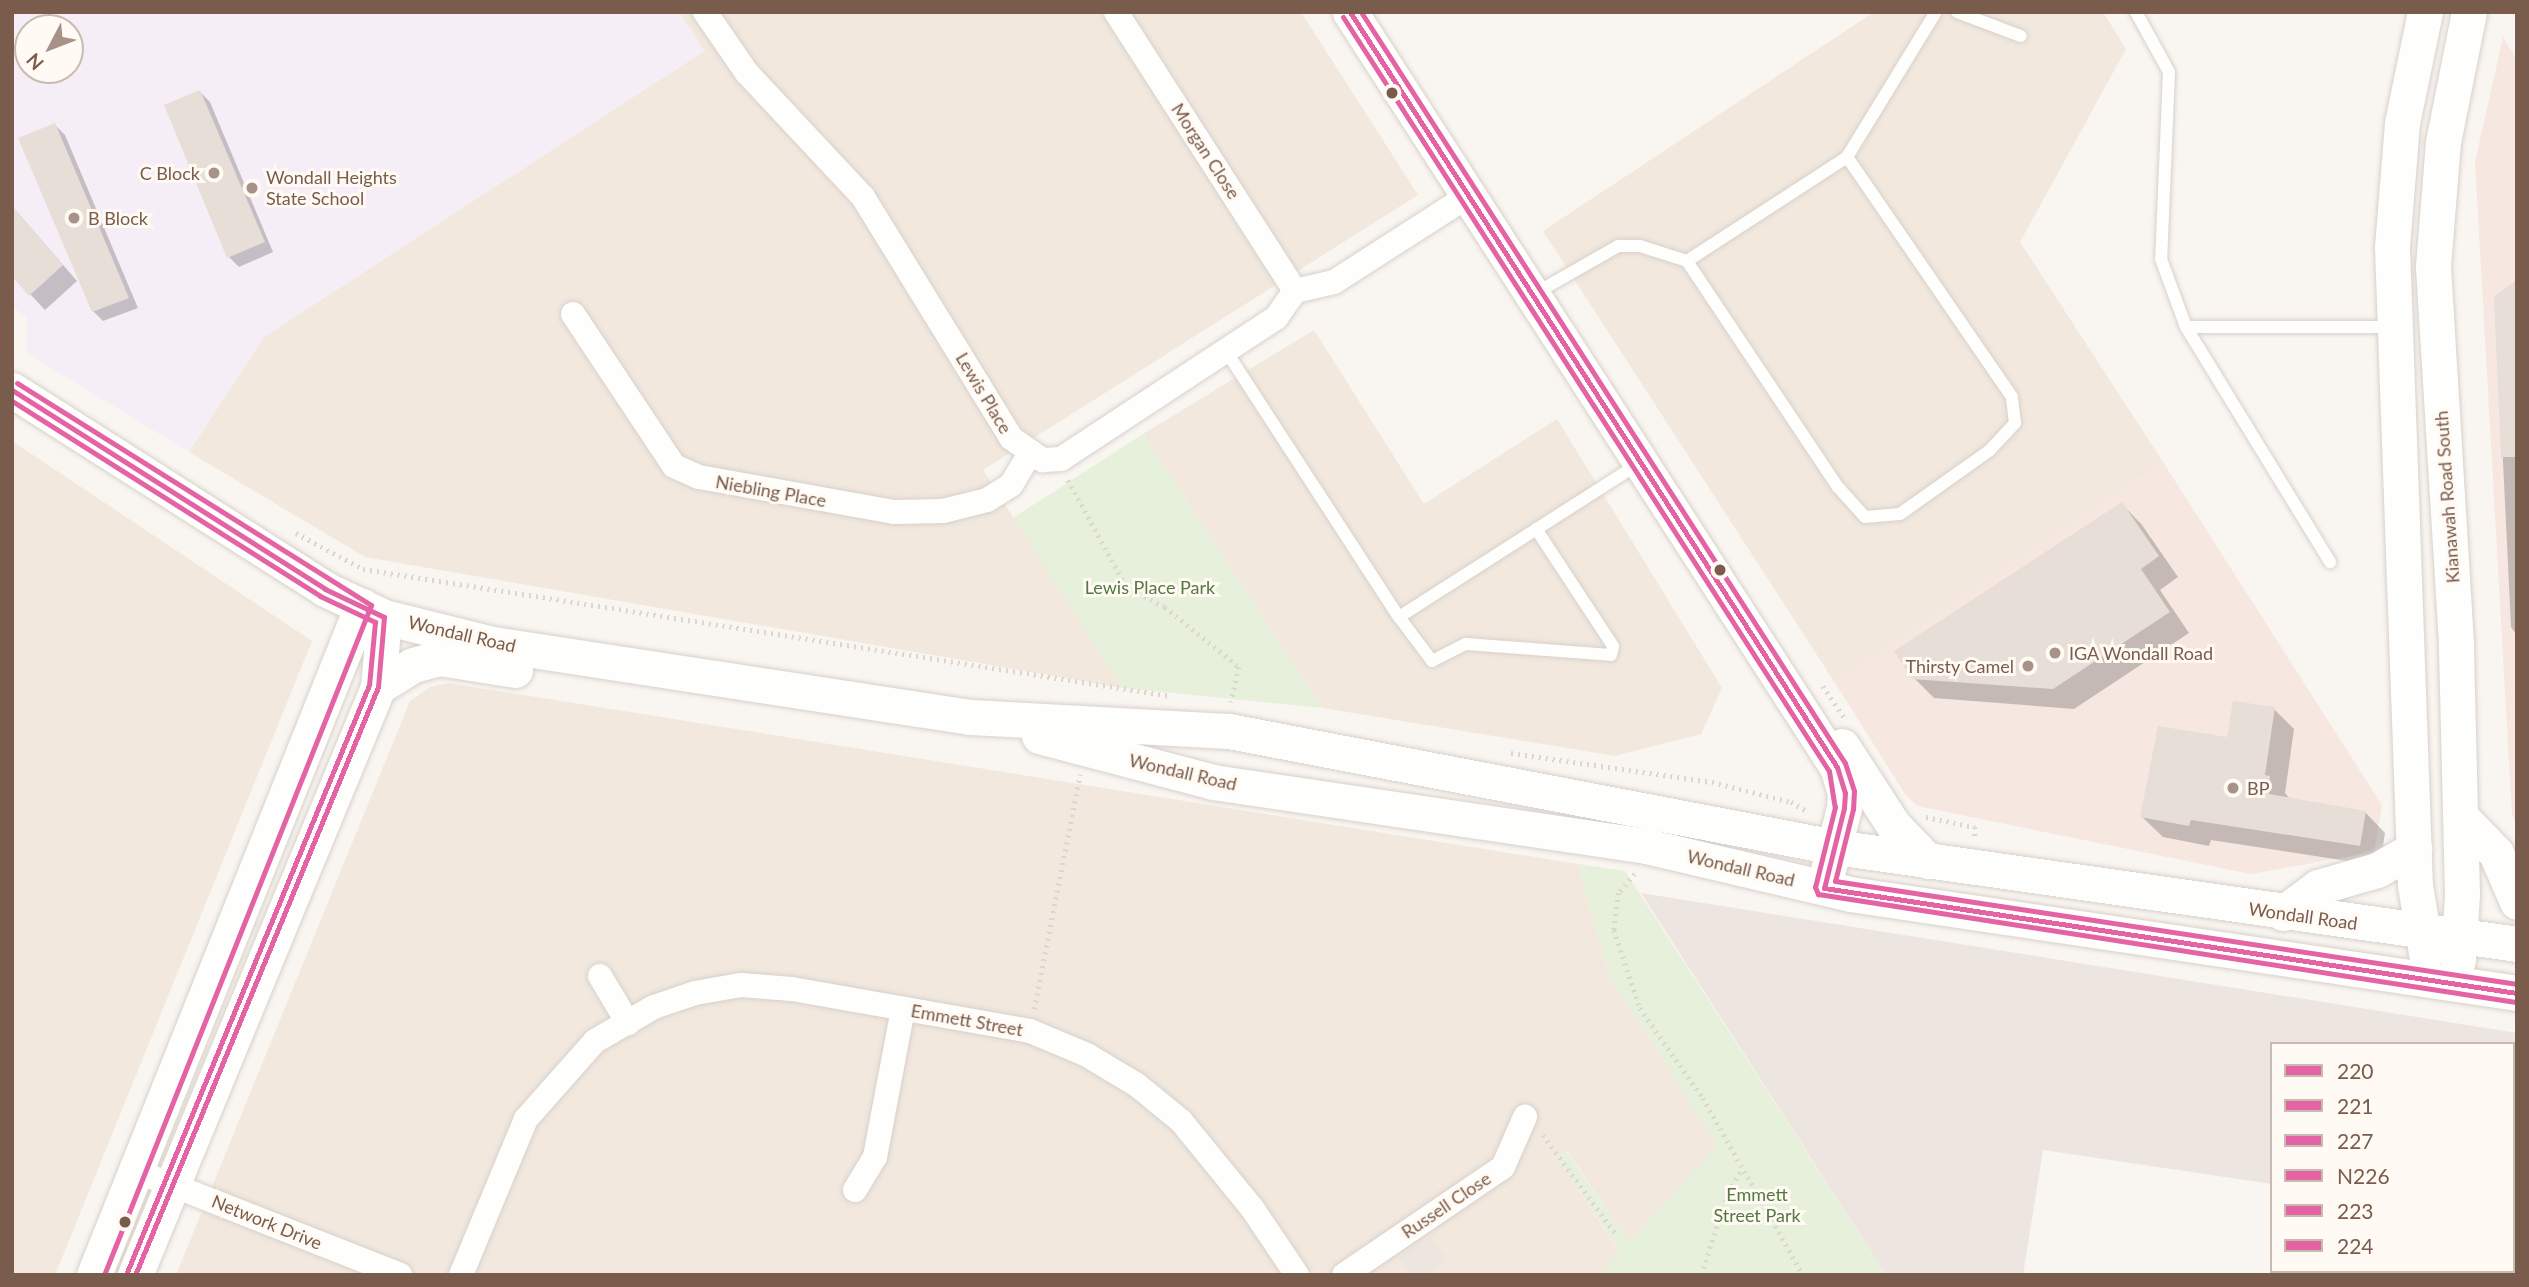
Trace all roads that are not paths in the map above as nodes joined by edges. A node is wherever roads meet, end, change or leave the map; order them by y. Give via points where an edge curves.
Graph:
1 (705, 12) edge
2 (1116, 12) edge
3 (1350, 12) edge
4 (1936, 12) edge
5 (1957, 12) edge
6 (2136, 12) edge
7 (2425, 12) edge
8 (2469, 12) edge
9 (2021, 36) dead end
10 (1847, 157) junction
11 (1468, 196) junction
12 (1687, 261) junction
13 (1295, 291) junction
14 (1533, 295) junction
15 (573, 314) dead end
16 (2186, 327) junction
17 (2394, 327) junction
18 (1226, 351) junction
19 (12, 390) edge
20 (1030, 455) junction
21 (1641, 462) junction
22 (1536, 529) junction
23 (2330, 562) dead end
24 (373, 611) junction
25 (1399, 617) junction
26 (610, 662) junction
27 (378, 687) junction
28 (1798, 707) junction
29 (1228, 712) junction
30 (970, 718) junction
31 (1213, 782) junction
32 (2461, 817) junction
33 (1835, 847) junction
34 (2414, 849) junction
35 (1928, 861) junction
36 (1824, 888) junction
37 (2517, 902) edge
38 (2283, 913) junction
39 (2421, 932) junction
40 (2460, 936) junction
41 (2517, 944) edge
42 (600, 976) dead end
43 (2444, 983) junction
44 (2517, 993) edge
45 (903, 1009) junction
46 (628, 1023) junction
47 (1525, 1117) road end
48 (134, 1170) junction
49 (173, 1185) junction
50 (855, 1189) dead end
51 (94, 1275) edge
52 (135, 1275) edge
53 (400, 1275) edge
54 (461, 1275) edge
55 (1297, 1275) edge
56 (1344, 1275) edge

1 - 20 street, Lewis Place via 747,73 863,197 1011,438
2 - 13 street, Morgan Close
3 - 11 main road
4 - 10 lane
5 - 9 lane
6 - 16 lane via 2169,72 2161,258
7 - 17 main road via 2402,123 2392,247
8 - 32 main road, Kianawah Road South via 2443,142 2433,266
10 - 12 lane
10 - 12 lane via 2012,397 2015,423 1990,450 1900,514 1865,517 1838,487
11 - 13 street via 1334,282
11 - 14 main road
12 - 14 lane via 1640,246 1618,246
13 - 18 street via 1276,318
14 - 21 main road
15 - 20 street, Niebling Place via 674,466 699,477 894,512 943,512 987,500 1011,485
16 - 17 lane
16 - 23 lane
17 - 34 main road
18 - 20 street via 1061,459
18 - 25 lane
19 - 24 main road, Wondall Road via 325,589
21 - 22 lane
21 - 28 main road
22 - 25 lane
22 - 25 lane via 1613,646 1611,655 1466,644 1432,661
24 - 26 main road, Wondall Road via 494,644
24 - 27 main road
24 - 48 main road
26 - 27 main road via 592,681 439,658 413,665
26 - 30 main road, Wondall Road
27 - 49 main road
28 - 33 main road via 1837,767 1845,793
28 - 35 main road via 1820,712 1894,825
29 - 30 main road, Wondall Road
29 - 31 main road via 1207,751
29 - 33 main road, Wondall Road
30 - 31 main road, Wondall Road
31 - 36 main road, Wondall Road via 1646,846
32 - 37 main road via 2496,853
32 - 40 main road, Kianawah Road South
33 - 35 main road, Wondall Road
33 - 36 main road
34 - 38 main road via 2377,870 2318,887
34 - 39 main road
35 - 38 main road, Wondall Road
36 - 43 main road, Wondall Road
38 - 39 main road, Wondall Road
39 - 40 main road, Wondall Road
39 - 43 main road
40 - 41 main road, Wondall Road
40 - 43 main road, Kianawah Road South
42 - 46 street
43 - 44 main road, Wondall Road
45 - 46 street, Emmett Street via 792,989 741,985 695,993 654,1007
45 - 50 street via 875,1157
45 - 55 street, Emmett Street via 1030,1031 1138,1085 1181,1121 1252,1208
46 - 54 street, Emmett Street via 596,1041 526,1119
47 - 56 street, Russell Close via 1503,1167
48 - 49 street, Network Drive
48 - 51 main road
49 - 52 main road
49 - 53 street, Network Drive

